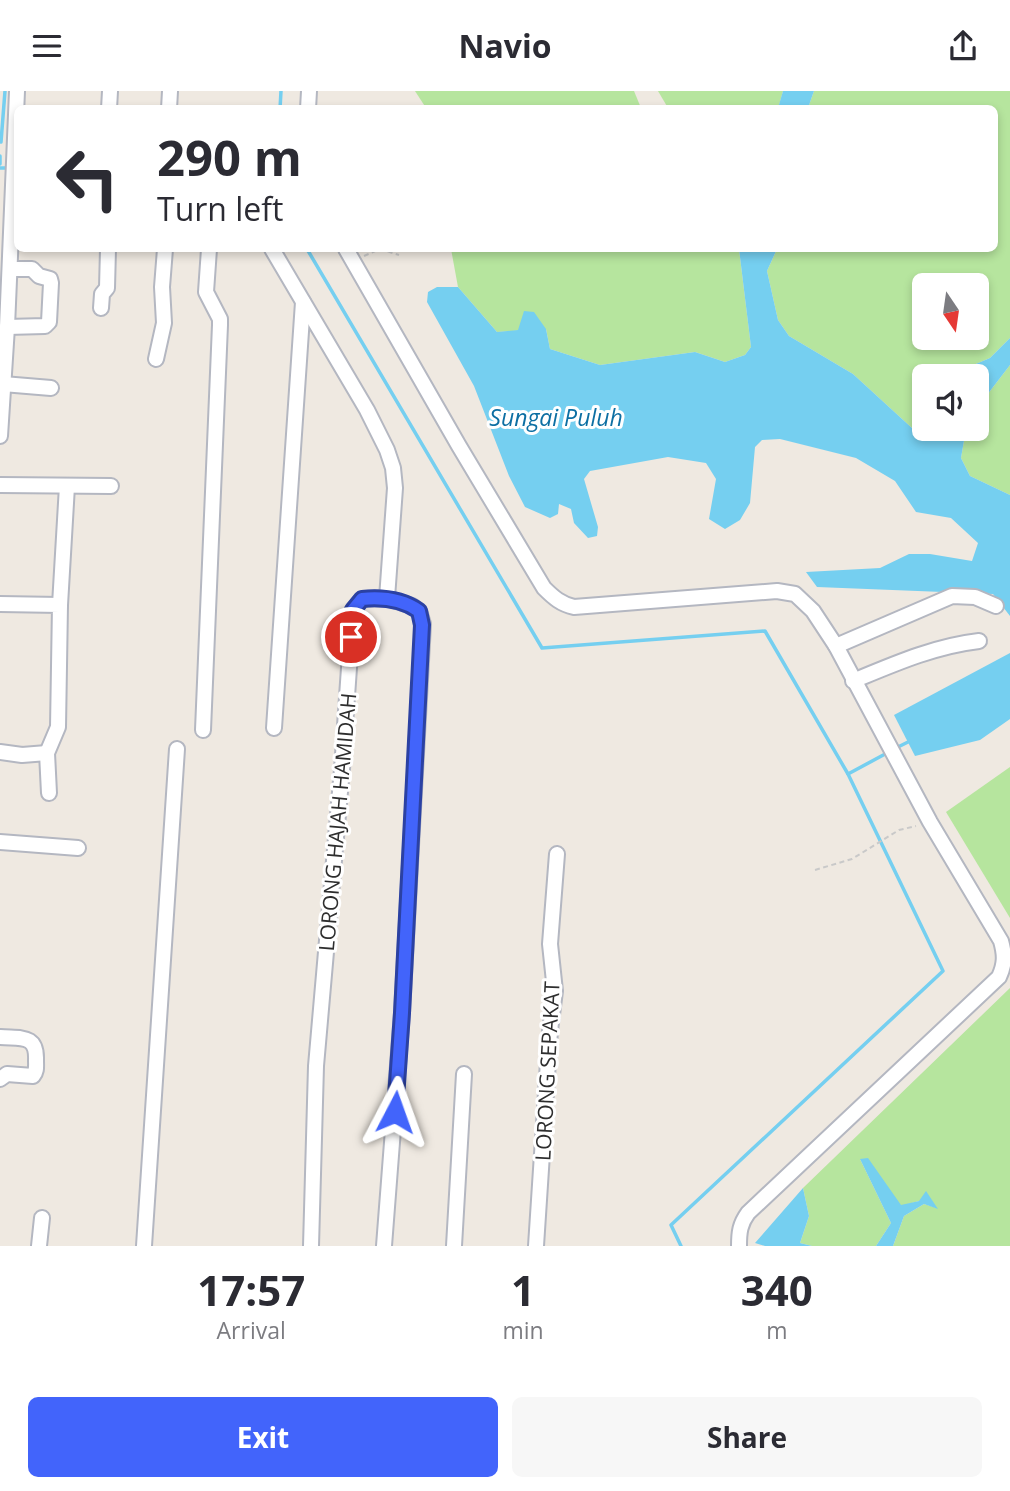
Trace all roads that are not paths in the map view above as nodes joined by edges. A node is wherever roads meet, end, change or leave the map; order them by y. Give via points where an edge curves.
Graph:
1 (14, 139) edge
2 (10, 204) edge
3 (108, 252) edge
4 (165, 252) edge
5 (209, 252) edge
6 (274, 252) edge
7 (350, 254) edge
8 (10, 269) junction
9 (303, 302) junction
10 (101, 308) dead end
11 (8, 327) junction
12 (156, 359) dead end
13 (4, 384) junction
14 (51, 388) dead end
15 (0, 436) edge
16 (0, 485) edge
17 (67, 486) junction
18 (111, 487) dead end
19 (387, 598) junction
20 (0, 604) edge
21 (60, 604) junction
22 (996, 606) dead end
23 (979, 641) dead end
24 (835, 646) junction
25 (853, 681) junction
26 (274, 728) dead end
27 (203, 730) dead end
28 (177, 749) dead end
29 (0, 752) edge
30 (47, 753) junction
31 (49, 793) dead end
32 (0, 842) edge
33 (78, 848) dead end
34 (557, 855) dead end
35 (0, 1037) edge
36 (464, 1074) dead end
37 (0, 1079) edge
38 (42, 1218) dead end
39 (39, 1246) edge
40 (144, 1246) edge
41 (311, 1246) edge
42 (384, 1246) edge
43 (454, 1246) edge
44 (536, 1246) edge
45 (739, 1246) edge

1 - 2 street
2 - 8 street
3 - 10 street via 107,288
4 - 12 street via 164,323
5 - 27 street via 205,292 220,325
6 - 9 street
7 - 24 street via 459,446 554,598 575,607 777,591 795,594 813,611
8 - 11 street
8 - 11 street via 32,269 51,283 45,327
9 - 19 street via 367,410 393,468
9 - 26 street
11 - 13 street
13 - 14 street
13 - 15 street
16 - 17 street
17 - 18 street
17 - 21 street
19 - 41 street, LORONG HAJAH HAMIDAH via 362,599 353,610 316,1066
19 - 42 street via 419,611 422,625 402,1013
20 - 21 street
21 - 30 street via 58,727
22 - 24 street via 975,597 952,596
23 - 25 street via 909,657
24 - 25 street
25 - 45 street via 1001,941 1004,967 999,977 748,1213 739,1230
28 - 40 street
29 - 30 street
30 - 31 street
32 - 33 street
34 - 44 street, LORONG SEPAKAT via 550,944 555,991
35 - 37 street via 28,1040 36,1050 33,1076 7,1074
36 - 43 street
38 - 39 street

